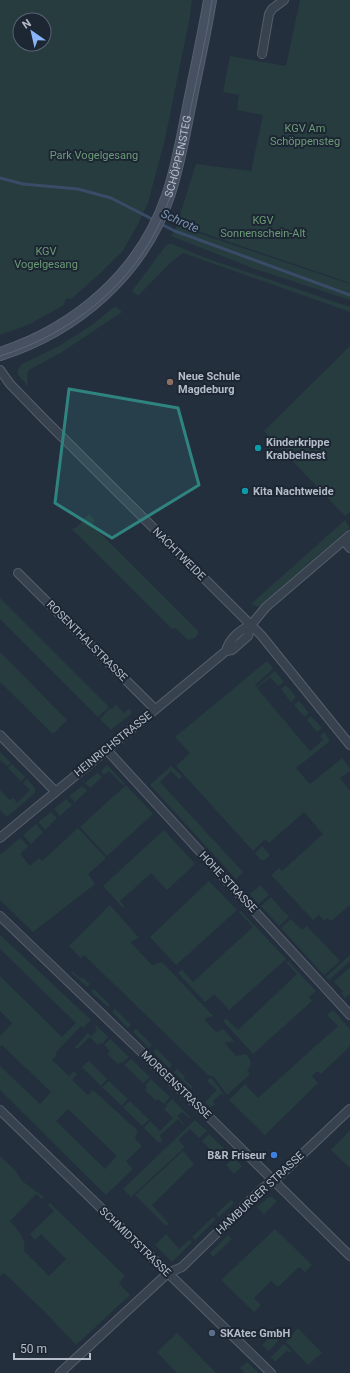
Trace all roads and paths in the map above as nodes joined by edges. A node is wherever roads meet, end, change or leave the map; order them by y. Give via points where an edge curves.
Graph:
1 (210, 0) edge
2 (284, 0) edge
3 (262, 54) dead end
4 (0, 354) edge
5 (0, 370) edge
6 (347, 538) edge
7 (350, 548) edge
8 (18, 573) dead end
9 (251, 625) junction
10 (155, 709) junction
11 (0, 735) edge
12 (350, 745) edge
13 (106, 749) junction
14 (55, 791) junction
15 (0, 838) edge
16 (0, 916) edge
17 (350, 1015) edge
18 (350, 1109) edge
19 (0, 1110) edge
20 (274, 1181) junction
21 (350, 1256) edge
22 (168, 1273) junction
23 (60, 1373) edge
24 (271, 1373) edge

1 - 4 main road, SCHÖPPENSTEG via 177,166 172,186 153,231 123,274 94,303 43,337
2 - 3 street via 269,14
5 - 9 street, NACHTWEIDE via 10,384
6 - 7 street
6 - 9 street, HEINRICHSTRASSE via 266,607
8 - 10 street, ROSENTHALSTRASSE
9 - 10 street, HEINRICHSTRASSE via 245,639 232,650 226,650
9 - 12 street, NACHTWEIDE
10 - 13 street, HEINRICHSTRASSE
11 - 14 street
13 - 14 street, HEINRICHSTRASSE
13 - 17 street, HOHE STRASSE
14 - 15 street, HEINRICHSTRASSE
16 - 20 street, MORGENSTRASSE
18 - 20 street, HAMBURGER STRASSE
19 - 22 street, SCHMIDTSTRASSE
20 - 21 street, MORGENSTRASSE
20 - 22 street, HAMBURGER STRASSE via 263,1188 182,1266
22 - 23 street, HAMBURGER STRASSE
22 - 24 street, SCHMIDTSTRASSE

